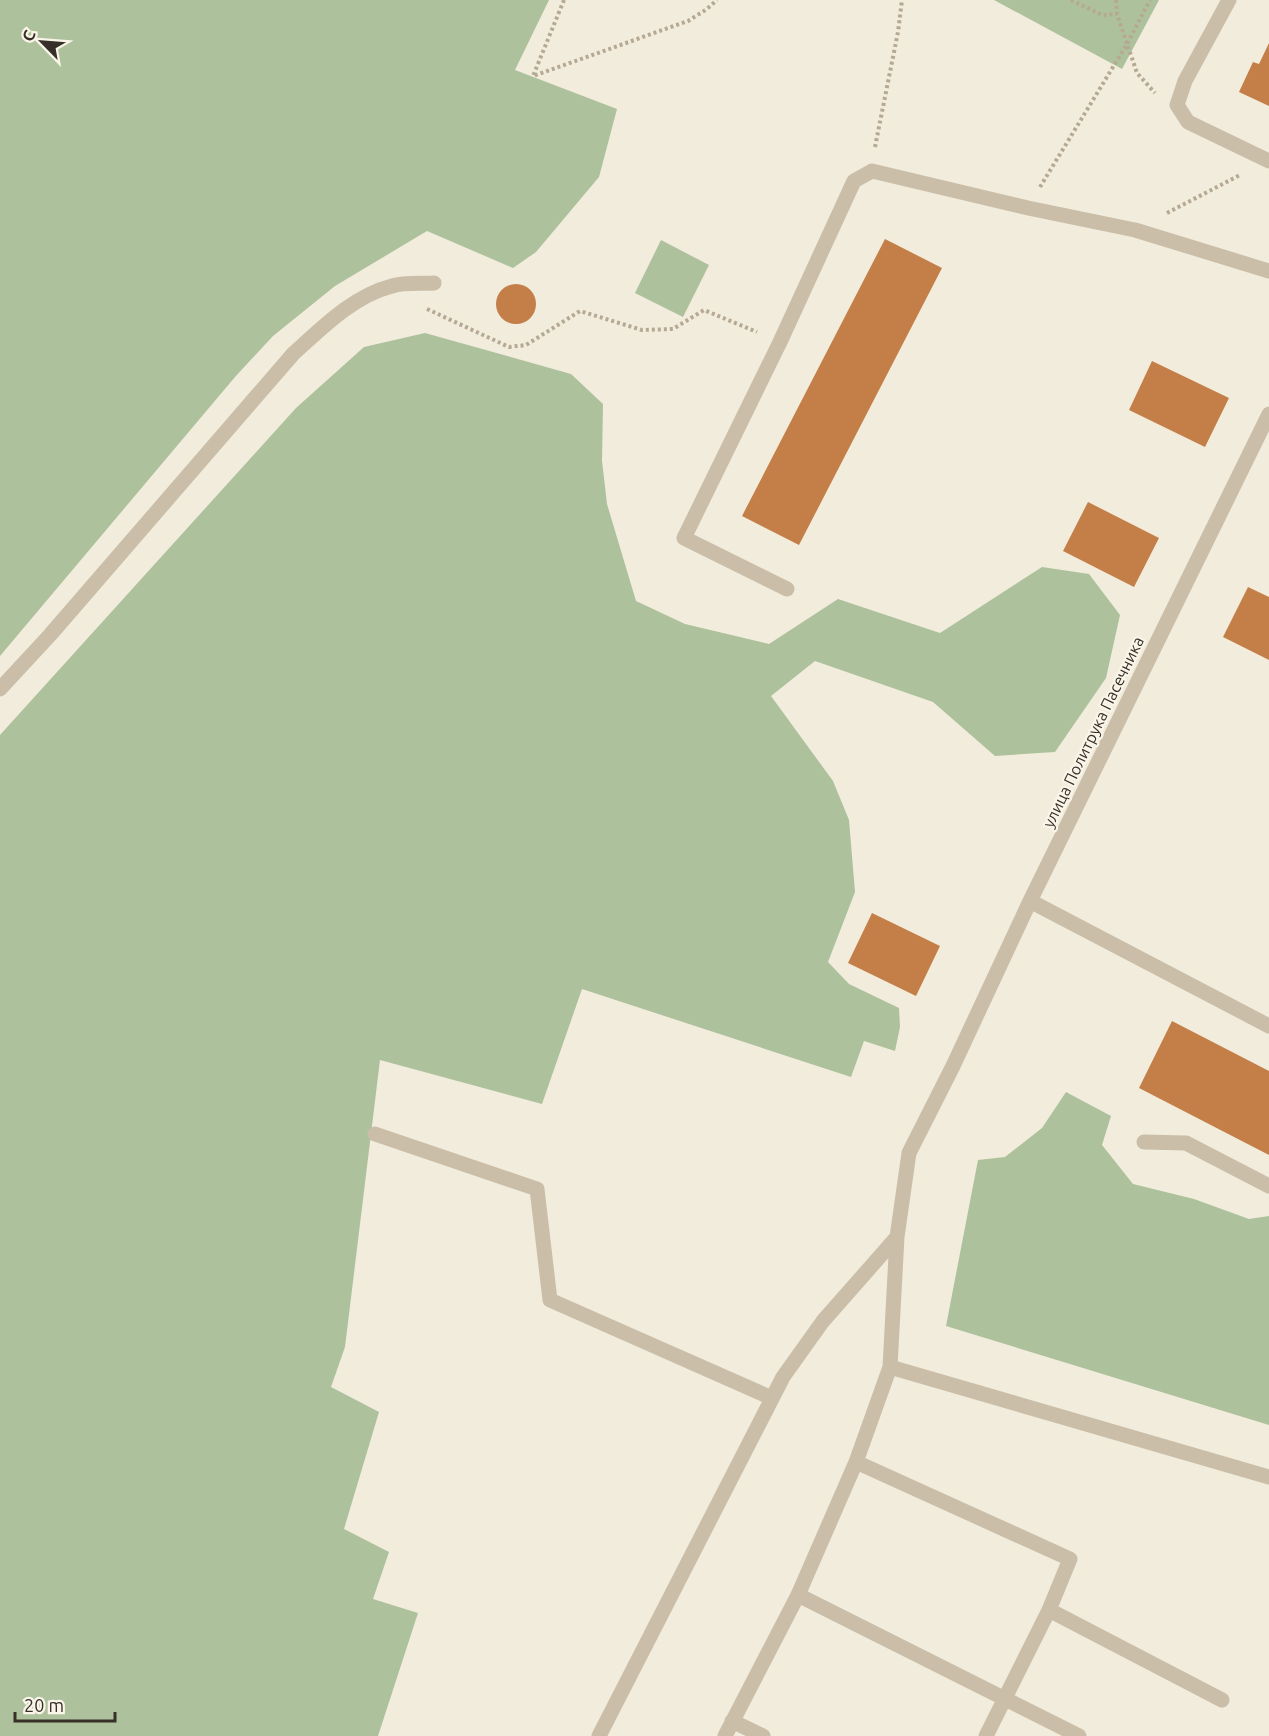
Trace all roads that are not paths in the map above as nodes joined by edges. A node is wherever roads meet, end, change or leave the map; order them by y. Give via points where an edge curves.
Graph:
1 (1229, 0) edge
2 (1268, 161) edge
3 (1269, 271) edge
4 (434, 283) dead end
5 (1269, 414) edge
6 (787, 590) dead end
7 (0, 689) edge
8 (1030, 901) junction
9 (1269, 1026) edge
10 (375, 1134) dead end
11 (1144, 1142) dead end
12 (1269, 1186) edge
13 (897, 1237) junction
14 (890, 1367) junction
15 (772, 1398) junction
16 (856, 1462) junction
17 (1269, 1477) edge
18 (798, 1595) junction
19 (1049, 1610) junction
20 (1006, 1698) junction
21 (1222, 1700) dead end
22 (732, 1721) junction
23 (599, 1736) edge
24 (725, 1736) edge
25 (763, 1736) edge
26 (986, 1736) edge
27 (1079, 1736) edge

1 - 2 street via 1185,81 1177,105 1188,122
3 - 6 street via 1135,230 872,171 854,181 684,538
4 - 7 street via 394,285 371,292 293,354
5 - 8 street, улица Политрука Пасечника
8 - 9 street
8 - 13 street, улица Политрука Пасечника via 909,1153
10 - 15 street via 537,1189 550,1299
11 - 12 street via 1186,1143
13 - 14 street, улица Политрука Пасечника
13 - 15 street via 823,1321
14 - 16 street, улица Политрука Пасечника
14 - 17 street
15 - 23 street
16 - 18 street, улица Политрука Пасечника
16 - 19 street via 1070,1558
18 - 20 street
18 - 22 street, улица Политрука Пасечника
19 - 20 street
19 - 21 street
20 - 26 street
20 - 27 street
22 - 24 street, улица Политрука Пасечника
22 - 25 street

